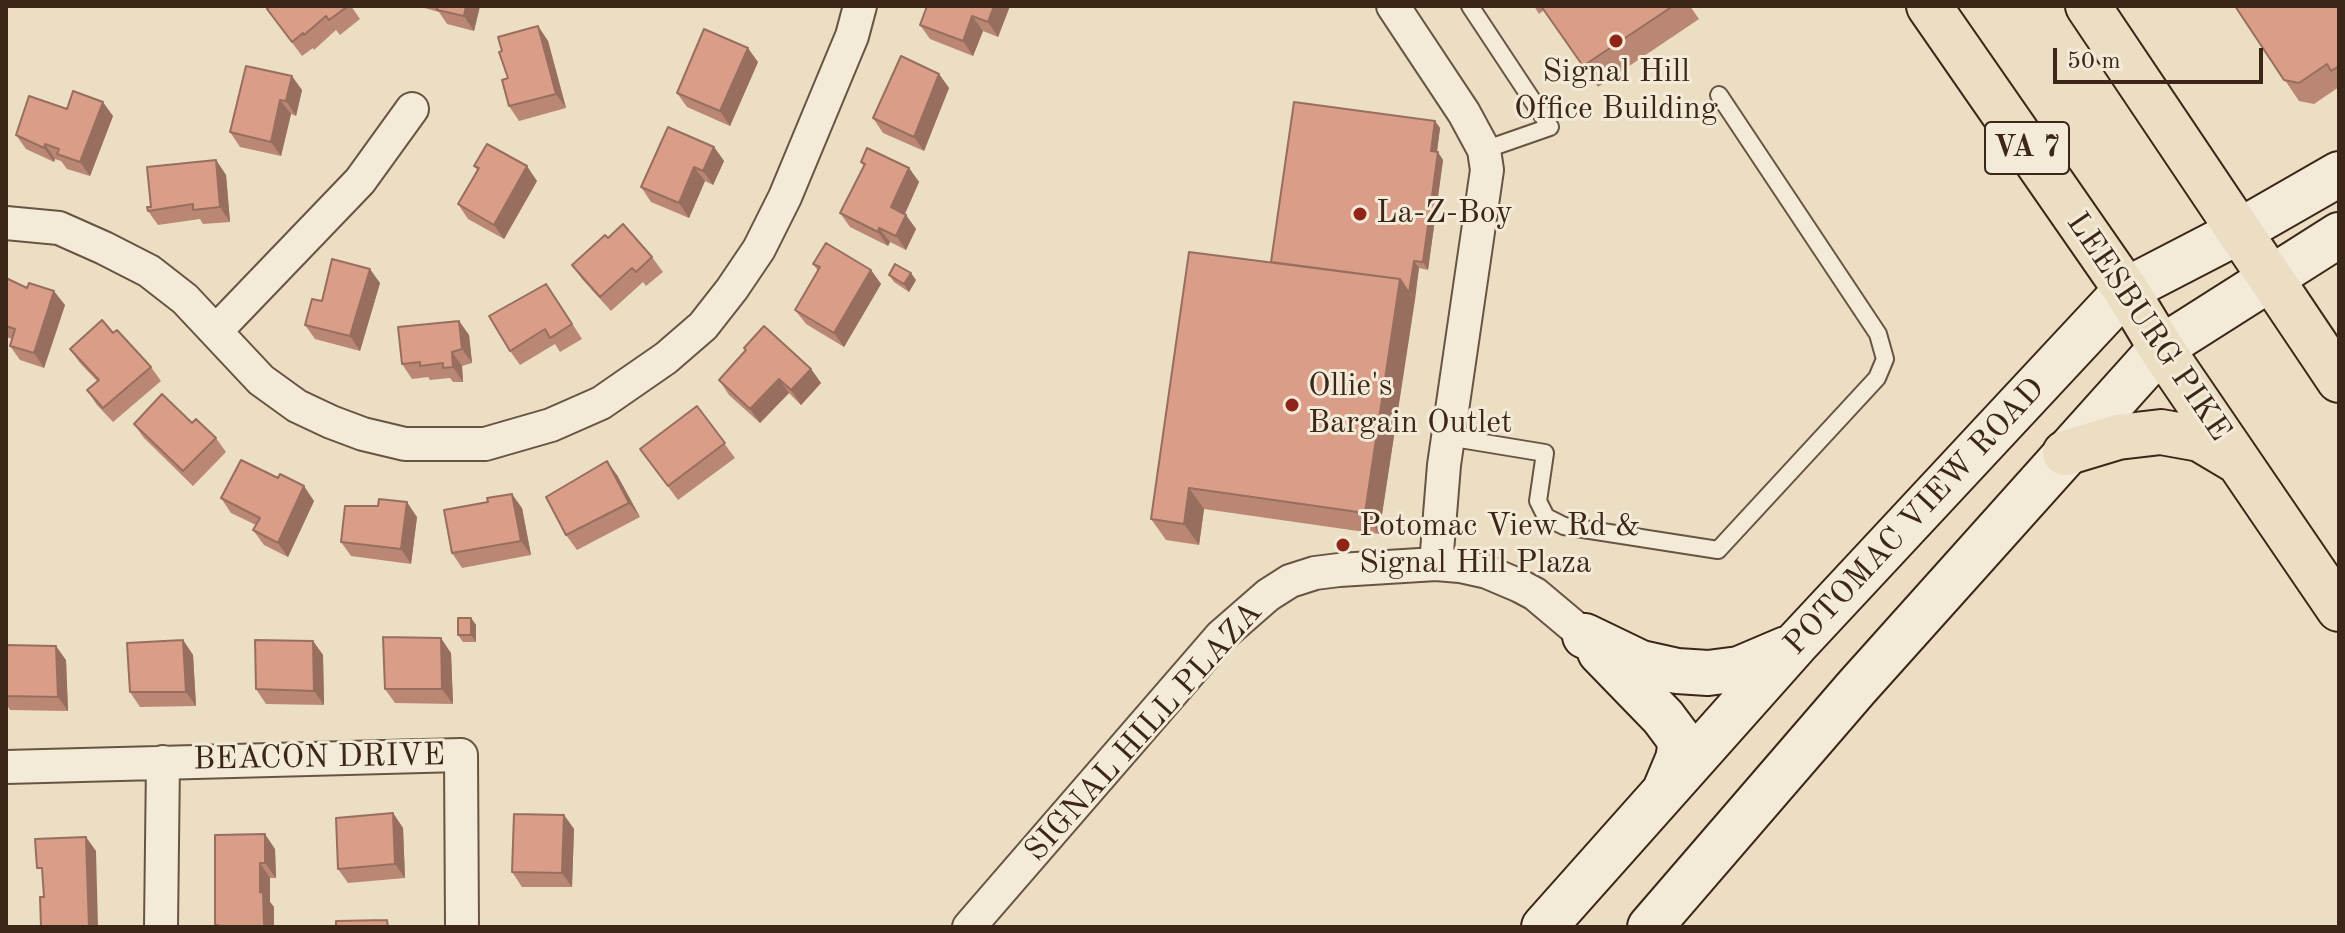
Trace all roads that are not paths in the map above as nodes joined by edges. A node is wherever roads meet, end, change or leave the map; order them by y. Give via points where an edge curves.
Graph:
1 (860, 6) edge
2 (1393, 6) edge
3 (1470, 6) edge
4 (1929, 6) edge
5 (2088, 6) edge
6 (1719, 95) dead end
7 (412, 109) dead end
8 (1484, 150) junction
9 (2339, 174) edge
10 (6, 223) edge
11 (2238, 232) junction
12 (2339, 235) edge
13 (2269, 278) junction
14 (2126, 290) junction
15 (216, 331) junction
16 (2161, 348) junction
17 (2339, 380) edge
18 (1448, 437) junction
19 (2065, 453) junction
20 (2240, 463) junction
21 (1436, 564) junction
22 (2339, 609) edge
23 (1585, 636) junction
24 (1795, 645) junction
25 (163, 762) junction
26 (6, 767) edge
27 (1665, 790) junction
28 (161, 927) edge
29 (462, 927) edge
30 (969, 927) edge
31 (1544, 927) edge
32 (1650, 927) edge

1 - 15 street via 852,36 759,249 703,326 601,403 551,425 485,444 405,444 363,434 297,406 261,380
2 - 8 street
3 - 8 lane via 1550,127
4 - 14 highway, LEESBURG PIKE / VA 7
5 - 11 highway
6 - 18 lane via 1878,334 1885,359 1877,378 1718,550 1564,526 1546,517 1538,501 1545,453
7 - 15 street via 360,181
8 - 18 street via 1485,193
9 - 11 main road, POTOMAC VIEW ROAD
10 - 15 street via 59,228 149,271
11 - 13 highway
11 - 14 main road, POTOMAC VIEW ROAD
12 - 13 main road, POTOMAC VIEW ROAD
13 - 16 main road, POTOMAC VIEW ROAD
13 - 17 highway
14 - 16 highway, LEESBURG PIKE / VA 7
14 - 24 main road, POTOMAC VIEW ROAD
16 - 19 main road, POTOMAC VIEW ROAD
16 - 20 highway, LEESBURG PIKE / VA 7
18 - 21 street
19 - 20 highway via 2118,437 2161,432 2200,439
19 - 32 main road, POTOMAC VIEW ROAD
20 - 22 highway, LEESBURG PIKE / VA 7
21 - 23 street, SIGNAL HILL PLAZA via 1506,578 1535,594
21 - 30 street, SIGNAL HILL PLAZA via 1315,573 1268,595 1221,636
23 - 24 main road via 1651,666 1708,673 1739,669
23 - 27 main road via 1678,737 1678,759
24 - 27 main road, POTOMAC VIEW ROAD
25 - 26 street, BEACON DRIVE
25 - 28 street
25 - 29 street, BEACON DRIVE via 461,755
27 - 31 main road, POTOMAC VIEW ROAD

